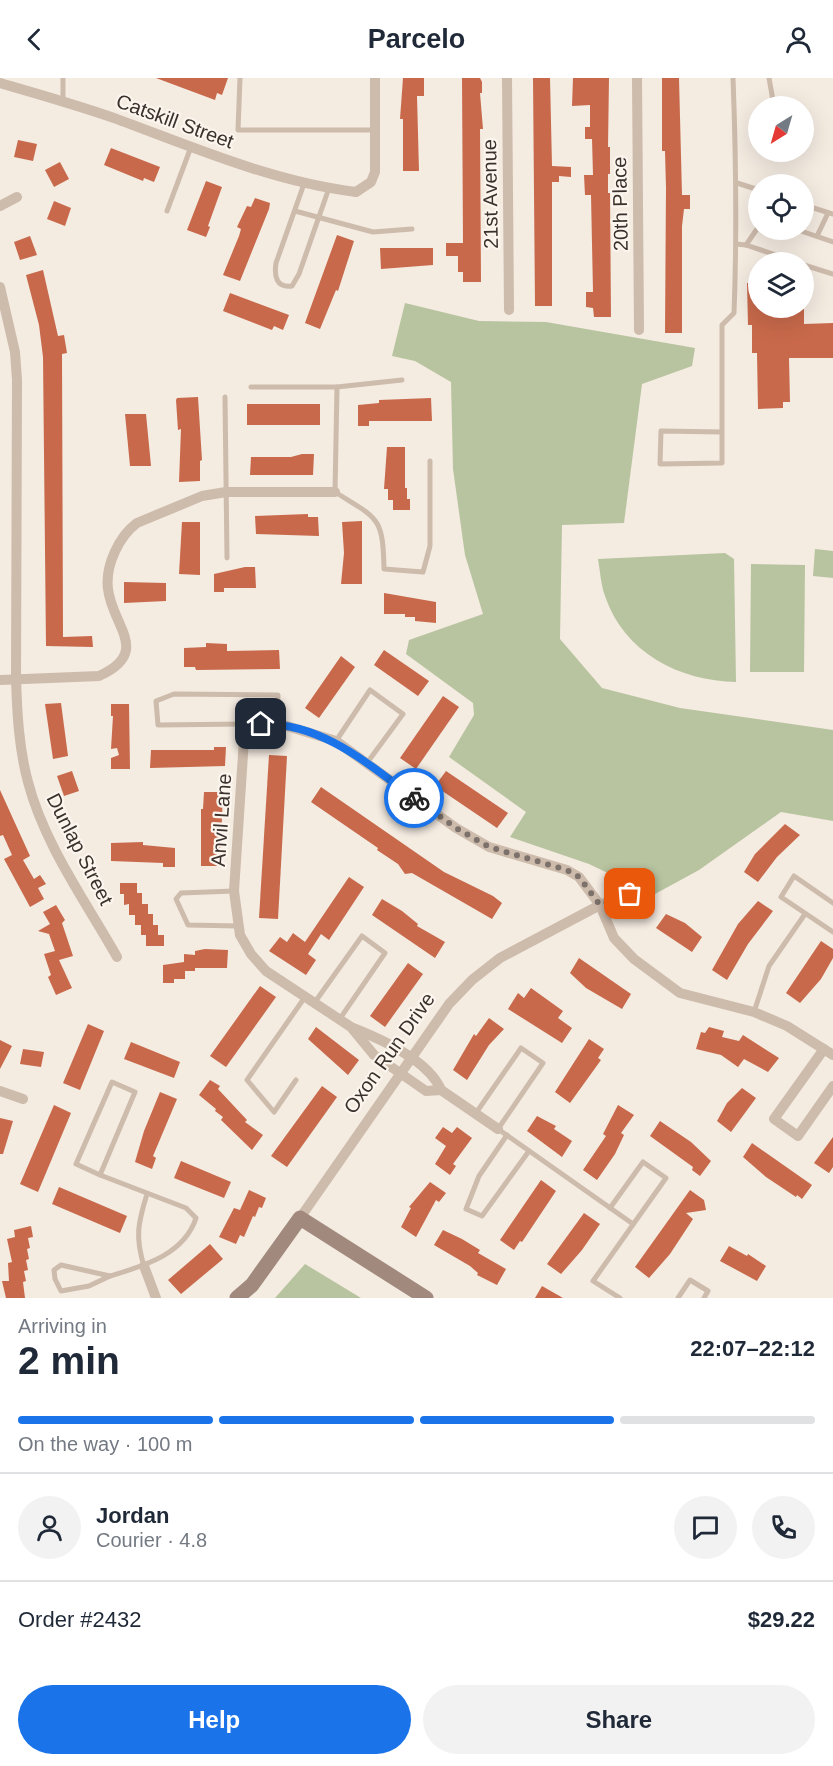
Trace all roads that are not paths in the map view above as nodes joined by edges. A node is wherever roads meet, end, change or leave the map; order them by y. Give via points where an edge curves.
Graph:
1 (63, 78) edge
2 (240, 78) edge
3 (375, 78) edge
4 (507, 78) edge
5 (637, 78) edge
6 (733, 78) edge
7 (770, 78) edge
8 (0, 83) edge
9 (773, 96) edge
10 (63, 101) junction
11 (376, 130) junction
12 (191, 147) junction
13 (305, 182) junction
14 (737, 183) junction
15 (748, 186) edge
16 (334, 188) junction
17 (17, 197) dead end
18 (0, 206) edge
19 (814, 208) edge
20 (167, 211) dead end
21 (295, 211) junction
22 (830, 214) edge
23 (318, 218) junction
24 (412, 230) dead end
25 (814, 235) edge
26 (817, 236) junction
27 (750, 240) edge
28 (833, 242) edge
29 (736, 244) junction
30 (747, 245) junction
31 (768, 252) edge
32 (814, 268) edge
33 (833, 274) edge
34 (0, 287) edge
35 (509, 310) dead end
36 (639, 330) dead end
37 (402, 380) dead end
38 (251, 387) dead end
39 (337, 387) junction
40 (225, 397) dead end
41 (722, 432) junction
42 (430, 461) dead end
43 (226, 492) junction
44 (335, 492) junction
45 (227, 558) dead end
46 (16, 678) junction
47 (0, 680) edge
48 (277, 723) junction
49 (245, 724) junction
50 (336, 741) junction
51 (367, 763) junction
52 (234, 891) junction
53 (630, 894) dead end
54 (833, 903) edge
55 (600, 905) junction
56 (805, 914) junction
57 (238, 926) junction
58 (833, 932) edge
59 (117, 957) dead end
60 (310, 1000) junction
61 (754, 1012) junction
62 (339, 1020) junction
63 (351, 1028) junction
64 (828, 1052) edge
65 (410, 1059) junction
66 (400, 1073) junction
67 (296, 1080) dead end
68 (833, 1086) edge
69 (0, 1090) edge
70 (441, 1090) junction
71 (23, 1099) dead end
72 (476, 1113) junction
73 (503, 1132) junction
74 (529, 1151) junction
75 (100, 1175) junction
76 (147, 1194) junction
77 (610, 1208) junction
78 (300, 1218) junction
79 (633, 1224) junction
80 (144, 1266) junction
81 (110, 1276) junction
82 (156, 1298) edge
83 (237, 1298) edge
84 (426, 1298) edge
85 (620, 1298) edge
86 (678, 1298) edge
87 (704, 1298) edge

1 - 10 lane
2 - 11 lane via 238,130
3 - 11 street
4 - 35 street, 21st Avenue
5 - 36 street, 20th Place
6 - 14 lane
7 - 9 lane
8 - 10 street, Catskill Street
10 - 12 street, Catskill Street
11 - 16 street via 375,172 371,182 356,192
12 - 13 street, Catskill Street
12 - 20 lane
13 - 16 street, Catskill Street
13 - 21 lane
14 - 15 lane
14 - 29 lane
16 - 23 lane
17 - 18 street
19 - 22 lane
21 - 23 lane
21 - 23 lane via 274,274 284,287 295,281
22 - 26 lane
23 - 24 lane via 374,232
25 - 26 lane
26 - 28 lane
27 - 30 lane
29 - 30 lane
29 - 41 lane via 734,313 722,325
30 - 31 lane
32 - 33 lane
34 - 46 street, Dunlap Street via 15,352 17,380
37 - 39 lane
38 - 39 lane
39 - 44 lane
40 - 43 lane
41 - 41 lane via 661,432 660,464 722,463
42 - 44 lane via 429,546 423,572 384,568 381,529 368,513
43 - 44 street
43 - 45 lane
43 - 46 street via 172,507 129,529 115,552 108,589 126,636 122,661 112,670 85,678
46 - 47 street
46 - 59 street, Dunlap Street via 17,716 28,785 51,838
48 - 49 street
48 - 49 lane via 278,695 174,694 156,701 158,725
48 - 50 street
49 - 52 street, Anvil Lane
50 - 51 street
50 - 51 lane via 370,690 403,714
51 - 55 street via 456,828 489,847 579,877
52 - 57 street, Anvil Lane
52 - 57 lane via 181,892 176,899 188,925
53 - 55 street, Oxon Run Drive
54 - 56 lane via 794,876 782,897
55 - 61 street via 614,938 634,959 680,993
55 - 65 street, Oxon Run Drive via 500,958 472,980 449,1004
56 - 58 lane
56 - 61 lane via 769,966
57 - 60 street, Anvil Lane via 251,954 266,971
60 - 62 street, Anvil Lane
60 - 62 lane via 362,936 385,953
60 - 67 lane via 247,1080 274,1112
61 - 64 street via 787,1026
62 - 63 street, Anvil Lane
63 - 65 street via 384,1040
63 - 66 street, Anvil Lane via 374,1055
64 - 68 street via 774,1119 798,1136
65 - 66 street, Oxon Run Drive
65 - 70 street via 436,1077
66 - 70 street, Anvil Lane via 426,1091
66 - 78 street, Oxon Run Drive
69 - 71 street
70 - 72 street
72 - 73 street
72 - 73 lane via 521,1048 543,1064
73 - 74 lane
73 - 74 lane via 466,1209 483,1216
74 - 77 lane
75 - 75 lane via 76,1164 111,1082 135,1092
75 - 76 lane
76 - 80 lane via 137,1244
76 - 80 lane via 186,1208 196,1218 192,1232 166,1255
77 - 79 lane
77 - 79 lane via 643,1162 666,1178
78 - 83 street, Oxon Run Drive via 252,1285
78 - 84 street
79 - 85 lane via 593,1281
80 - 81 lane
80 - 82 street
81 - 81 lane via 61,1292 54,1270 61,1265
86 - 87 lane via 690,1280 708,1291

